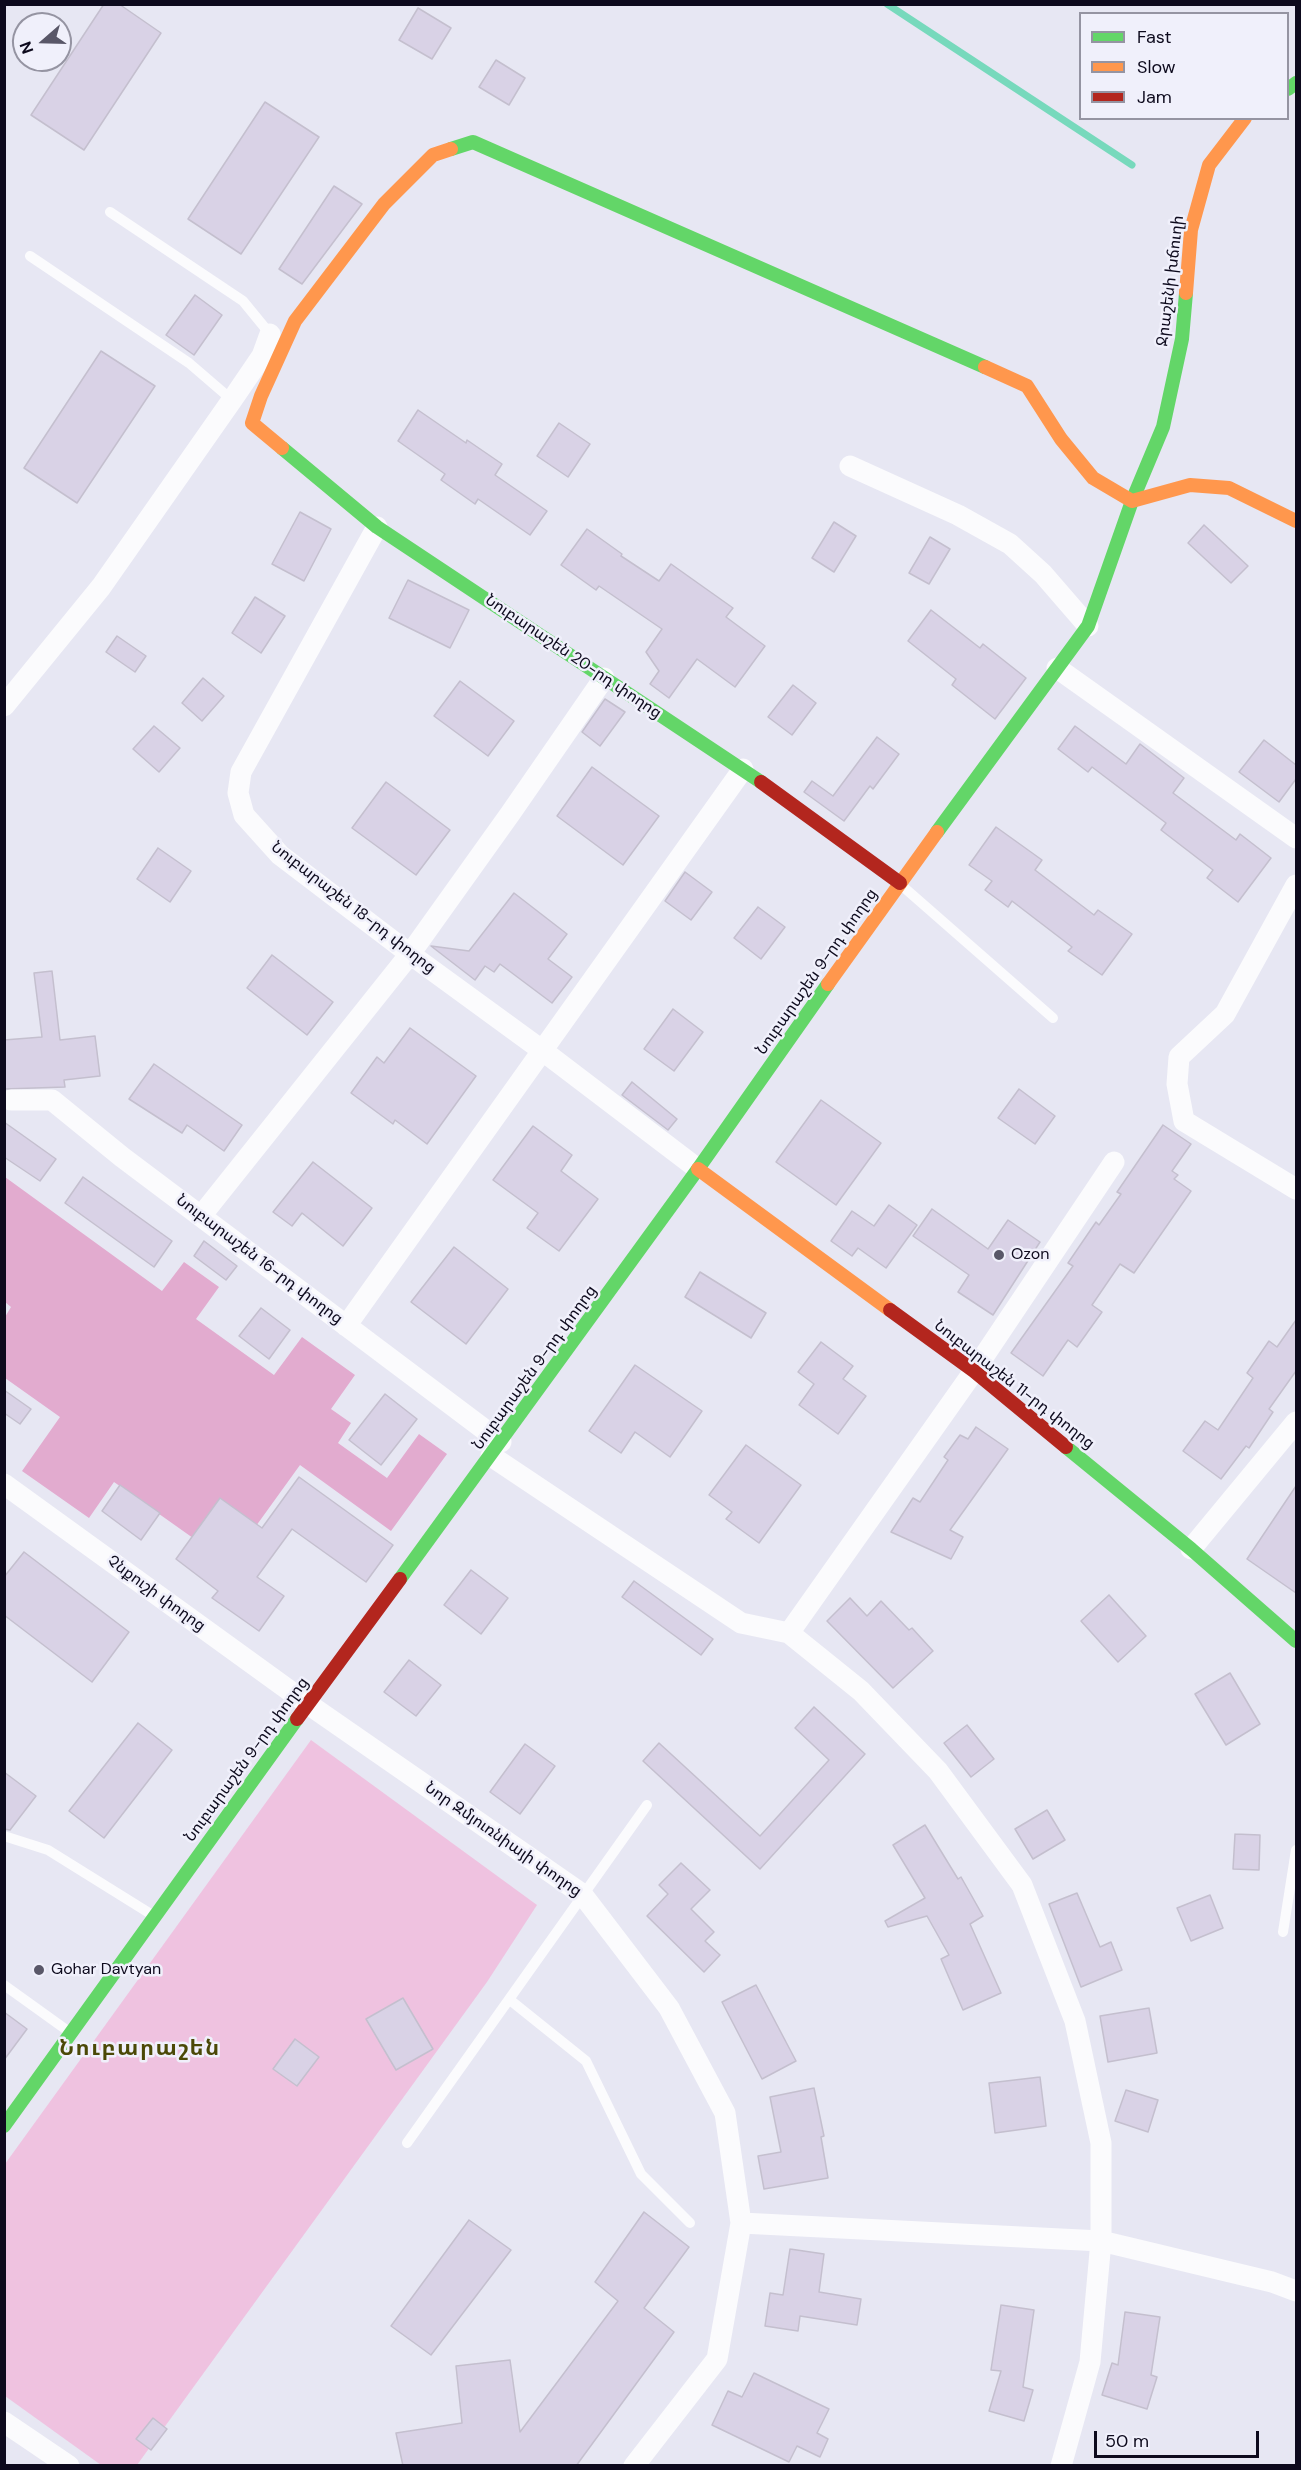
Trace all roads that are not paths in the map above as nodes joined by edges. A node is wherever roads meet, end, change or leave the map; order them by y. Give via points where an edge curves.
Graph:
1 (1243, 120) edge
2 (110, 212) dead end
3 (30, 256) dead end
4 (270, 334) joint
5 (232, 400) junction
6 (850, 466) dead end
7 (1132, 501) junction
8 (1296, 521) edge
9 (377, 527) junction
10 (1088, 626) junction
11 (1057, 668) junction
12 (604, 678) junction
13 (4, 706) edge
14 (743, 769) junction
15 (1296, 838) edge
16 (900, 883) junction
17 (1296, 885) edge
18 (410, 954) junction
19 (1053, 1018) dead end
20 (543, 1051) junction
21 (11, 1100) dead end
22 (1114, 1162) dead end
23 (698, 1169) junction
24 (1296, 1189) edge
25 (201, 1216) junction
26 (346, 1326) junction
27 (974, 1371) junction
28 (1296, 1422) edge
29 (496, 1449) junction
30 (4, 1484) edge
31 (1191, 1549) junction
32 (789, 1633) junction
33 (1296, 1641) edge
34 (308, 1704) junction
35 (647, 1804) dead end
36 (4, 1836) edge
37 (1296, 1850) edge
38 (582, 1894) junction
39 (154, 1916) junction
40 (1283, 1932) dead end
41 (4, 1985) edge
42 (510, 2000) junction
43 (71, 2033) junction
44 (7, 2117) edge
45 (407, 2143) dead end
46 (690, 2223) dead end
47 (741, 2223) junction
48 (1101, 2241) junction
49 (1296, 2291) edge
50 (4, 2422) edge
51 (69, 2466) edge
52 (634, 2466) edge
53 (1061, 2466) edge

1 - 7 street, Ջրաշենի խճուղի via 1209,165 1191,230 1182,339 1163,427
2 - 4 lane via 243,301
3 - 5 lane via 189,363
4 - 5 street via 262,356
5 - 13 street via 101,587
6 - 10 street via 958,515 1010,544 1043,574
7 - 8 street via 1190,485 1229,488
7 - 9 street, Նուբարաշեն 20-րդ փողոց via 1093,478 1061,439 1027,386 473,142 433,155 384,204 295,321 252,423
7 - 10 street, Ջրաշենի խճուղի
9 - 12 street, Նուբարաշեն 20-րդ փողոց
9 - 18 street, Նուբարաշեն 18-րդ փողոց via 241,772 238,793 244,815 280,855
10 - 11 street, Նուբարաշեն 9-րդ փողոց
11 - 15 street
11 - 16 street, Նուբարաշեն 9-րդ փողոց
12 - 14 street, Նուբարաշեն 20-րդ փողոց
12 - 18 street
14 - 16 street, Նուբարաշեն 20-րդ փողոց
14 - 20 street
16 - 19 lane
16 - 23 street, Նուբարաշեն 9-րդ փողոց
17 - 24 street via 1225,1014 1179,1057 1177,1084 1184,1121
18 - 20 street, Նուբարաշեն 18-րդ փողոց
18 - 25 street
20 - 23 street, Նուբարաշեն 18-րդ փողոց
20 - 26 street
21 - 25 street, Նուբարաշեն 16-րդ փողոց via 52,1100
22 - 27 street
23 - 27 street, Նուբարաշեն 11-րդ փողոց
23 - 29 street, Նուբարաշեն 9-րդ փողոց
25 - 26 street, Նուբարաշեն 16-րդ փողոց
26 - 29 street, Նուբարաշեն 16-րդ փողոց
27 - 31 street, Նուբարաշեն 11-րդ փողոց
27 - 32 street
28 - 31 street
29 - 32 street, Նուբարաշեն 16-րդ փողոց via 741,1623
29 - 34 street, Նուբարաշեն 9-րդ փողոց
30 - 34 street, Չնքուշի փողոց
31 - 33 street, Նուբարաշեն 11-րդ փողոց
32 - 48 street via 861,1691 938,1771 1022,1886 1075,2021 1101,2143
34 - 38 street, Նոր Զմյուռնիայի փողոց
34 - 39 street, Նուբարաշեն 9-րդ փողոց
35 - 38 lane
36 - 39 lane via 48,1850
37 - 40 lane
38 - 42 lane
38 - 47 street, Նոր Զմյուռնիայի փողոց via 669,2008 725,2113
39 - 43 street, Նուբարաշեն 9-րդ փողոց
41 - 43 lane
42 - 45 lane
42 - 46 lane via 586,2061 641,2174
43 - 44 street, Նուբարաշեն 9-րդ փողոց
47 - 48 street
47 - 52 street, Նոր Զմյուռնիայի փողոց via 717,2359
48 - 49 street
48 - 53 street via 1090,2362
50 - 51 street

